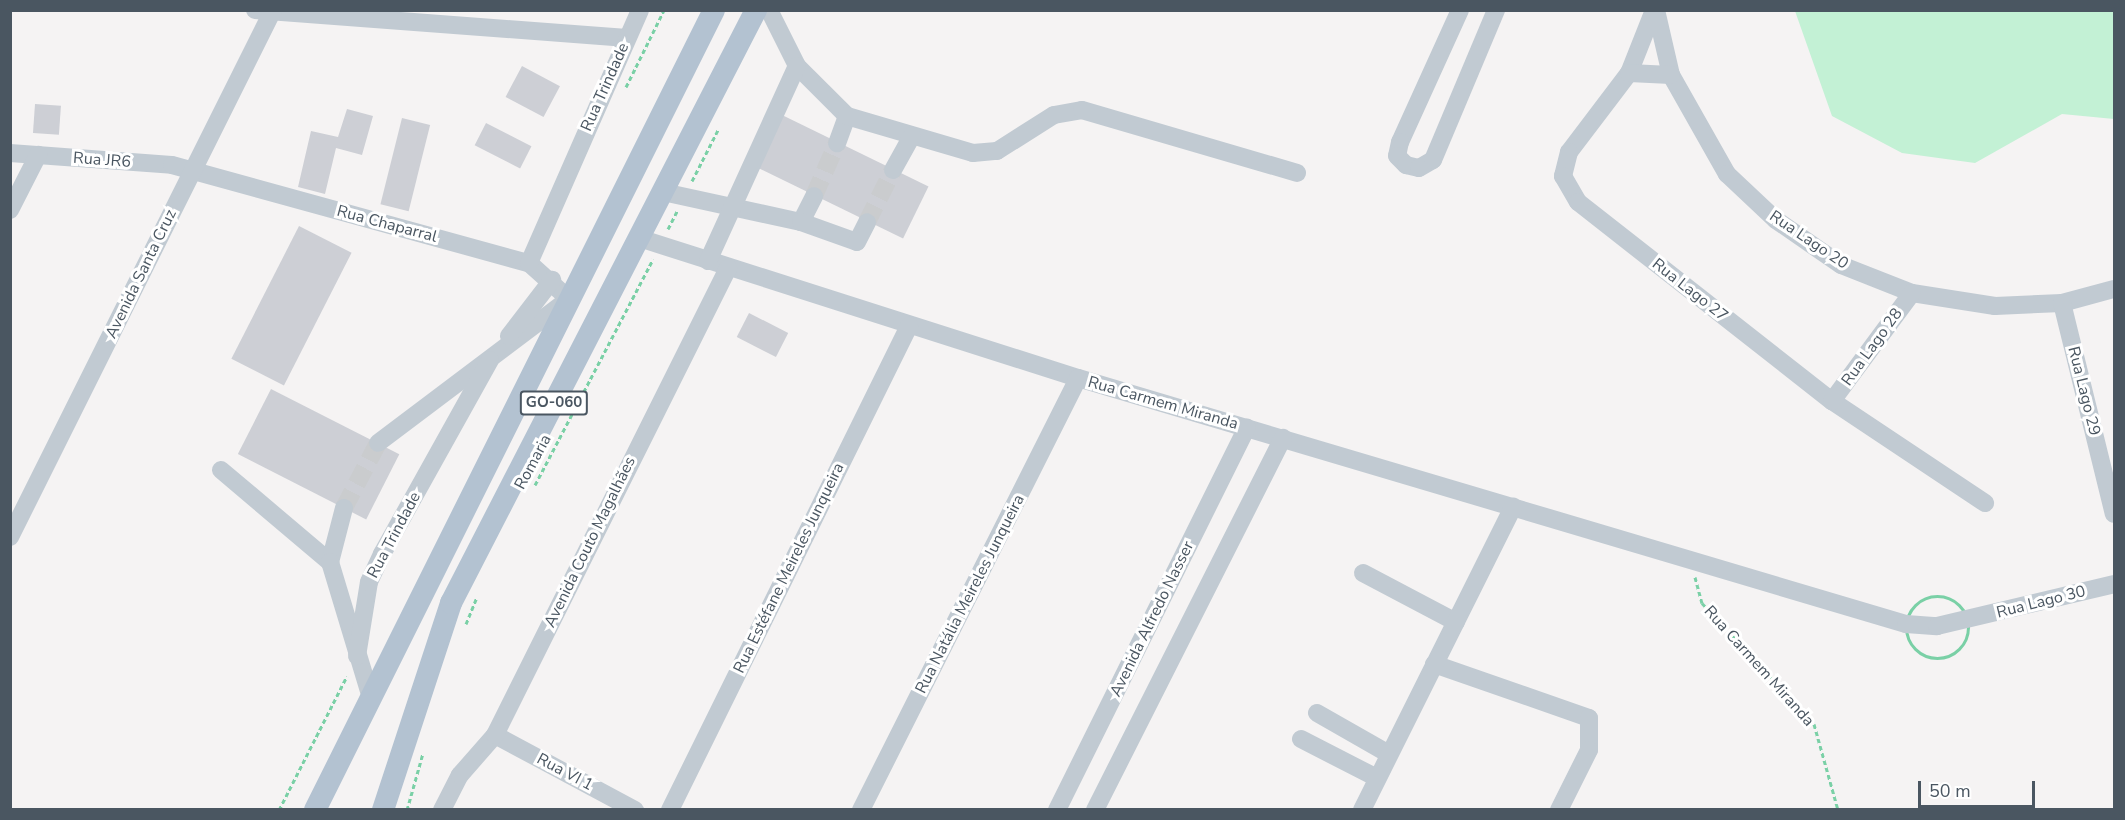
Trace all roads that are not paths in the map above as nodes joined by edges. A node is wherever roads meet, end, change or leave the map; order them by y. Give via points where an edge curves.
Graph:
1 (640, 10) edge
2 (714, 10) edge
3 (756, 10) edge
4 (770, 10) edge
5 (1460, 10) edge
6 (1496, 10) edge
7 (1655, 10) edge
8 (267, 11) edge
9 (437, 17) edge
10 (627, 38) junction
11 (797, 66) junction
12 (1629, 73) junction
13 (1671, 75) junction
14 (847, 116) junction
15 (912, 136) junction
16 (837, 143) tunnel mouth
17 (10, 153) edge
18 (38, 155) junction
19 (893, 170) tunnel mouth
20 (192, 171) junction
21 (1297, 172) dead end
22 (673, 195) junction
23 (814, 196) tunnel mouth
24 (10, 210) edge
25 (733, 210) junction
26 (801, 222) junction
27 (867, 222) tunnel mouth
28 (639, 238) junction
29 (708, 261) junction
30 (529, 263) junction
31 (728, 268) junction
32 (552, 280) junction
33 (2115, 289) edge
34 (1912, 294) junction
35 (569, 299) junction
36 (2062, 303) junction
37 (909, 326) junction
38 (493, 356) junction
39 (1078, 378) junction
40 (1832, 401) junction
41 (1247, 428) junction
42 (1283, 438) junction
43 (378, 443) tunnel mouth
44 (220, 470) dead end
45 (1985, 503) dead end
46 (1513, 507) junction
47 (344, 508) tunnel mouth
48 (2115, 514) edge
49 (10, 537) edge
50 (330, 562) junction
51 (1363, 573) dead end
52 (2115, 584) edge
53 (1456, 622) junction
54 (1906, 624) joint
55 (357, 656) junction
56 (1434, 664) junction
57 (371, 698) junction
58 (1317, 713) dead end
59 (495, 735) junction
60 (1301, 739) dead end
61 (1389, 754) junction
62 (1377, 778) junction
63 (315, 810) edge
64 (383, 810) edge
65 (442, 810) edge
66 (635, 810) edge
67 (670, 810) edge
68 (861, 810) edge
69 (1057, 810) edge
70 (1095, 810) edge
71 (1362, 810) edge
72 (1559, 810) edge

1 - 10 street, Rua Trindade
2 - 35 main road, GO-060 / GO-060
3 - 22 main road, GO-060 / GO-060
4 - 11 street
5 - 6 street via 1400,142 1397,156 1406,165 1419,168 1433,160
7 - 12 street, Rua Lago 27
7 - 13 street, Rua Lago 20
8 - 9 street
8 - 20 street, Avenida Santa Cruz
9 - 10 street
10 - 30 street, Rua Trindade
11 - 14 street
11 - 25 street
12 - 13 street
12 - 40 street, Rua Lago 27 via 1569,152 1563,176 1578,202
13 - 34 street, Rua Lago 20 via 1727,174 1776,220 1841,265
14 - 15 street
14 - 16 street
15 - 19 street
15 - 21 street via 973,153 997,151 1054,115 1083,110
17 - 18 street, Rua JR6
18 - 20 street, Rua JR6
18 - 24 street
20 - 30 street, Rua Chaparral
20 - 49 street, Avenida Santa Cruz
22 - 25 street
22 - 28 main road, GO-060 / GO-060
23 - 26 street
25 - 26 street
25 - 29 street
26 - 27 street via 857,242
28 - 29 street, Rua Carmem Miranda
28 - 64 main road, GO-060 / GO-060 via 451,603
29 - 31 street, Rua Carmem Miranda
30 - 32 street, Rua Chaparral
31 - 37 street, Rua Carmem Miranda
31 - 59 street, Avenida Couto Magalhães
32 - 35 street, Rua Chaparral
32 - 38 street, Rua Trindade
33 - 36 street, Rua Lago 20
34 - 36 street, Rua Lago 20 via 1995,306
34 - 40 street, Rua Lago 28
35 - 38 street
35 - 57 main road, GO-060 / GO-060
36 - 48 street, Rua Lago 29
37 - 39 street, Rua Carmem Miranda
37 - 67 street, Rua Estéfane Meireles Junqueira
38 - 43 street
38 - 55 street, Rua Trindade via 373,573
39 - 41 street, Rua Carmem Miranda
39 - 68 street, Rua Natália Meireles Junqueira
40 - 45 street, Rua Lago 27
41 - 42 street, Rua Carmem Miranda
41 - 69 street, Avenida Alfredo Nasser
42 - 46 street, Rua Carmem Miranda
42 - 70 street, Avenida Alfredo Nasser
44 - 50 street
46 - 53 street
46 - 54 street, Rua Carmem Miranda via 1690,556
47 - 50 street
50 - 55 street
51 - 53 street
52 - 54 street, Rua Lago 30 via 1967,620
53 - 56 street
55 - 57 street
56 - 61 street
56 - 72 street via 1588,718 1589,750
57 - 63 main road, GO-060
58 - 61 street
59 - 65 street, Avenida Couto Magalhães via 460,775
59 - 66 street, Rua VI 1
60 - 62 street
61 - 62 street
62 - 71 street

